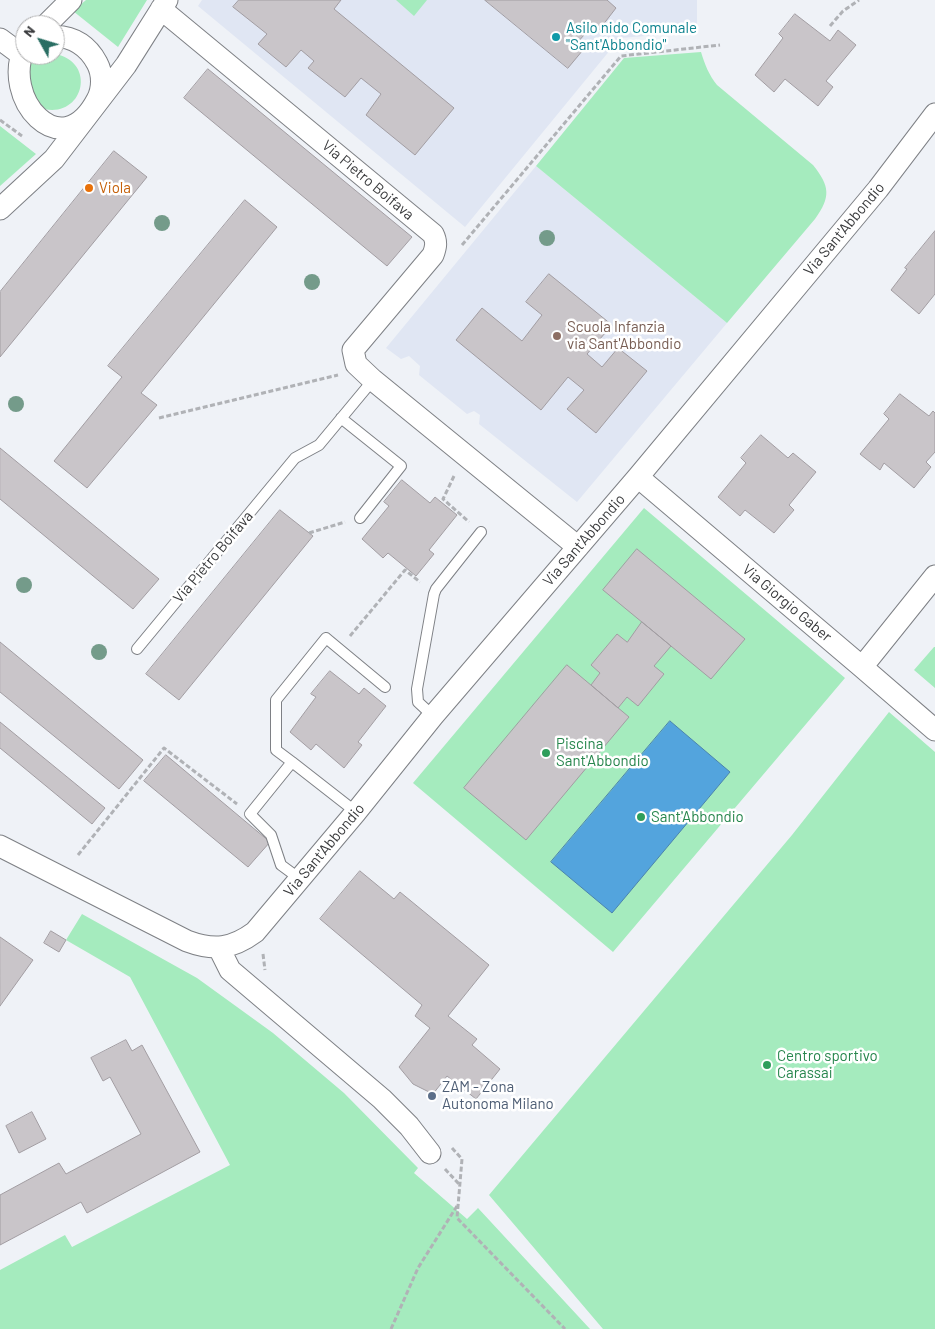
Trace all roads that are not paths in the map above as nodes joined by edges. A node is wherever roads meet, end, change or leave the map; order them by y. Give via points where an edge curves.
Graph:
1 (71, 0) edge
2 (164, 5) edge
3 (56, 15) edge
4 (65, 37) edge
5 (0, 39) edge
6 (15, 46) edge
7 (15, 61) edge
8 (15, 61) edge
9 (0, 83) edge
10 (92, 110) junction
11 (935, 114) edge
12 (0, 209) edge
13 (367, 375) junction
14 (340, 418) junction
15 (638, 478) junction
16 (360, 518) road end
17 (481, 532) road end
18 (578, 547) junction
19 (935, 576) edge
20 (137, 649) dead end
21 (862, 667) junction
22 (385, 687) dead end
23 (433, 716) junction
24 (935, 730) edge
25 (292, 762) junction
26 (356, 812) junction
27 (0, 846) edge
28 (300, 879) junction
29 (220, 948) junction
30 (430, 1153) dead end

1 - 3 street
2 - 10 street, Via Pietro Boifava via 126,65
2 - 13 street, Via Pietro Boifava via 433,234 436,240 433,255 353,350 355,362
4 - 10 street, Via Pietro Boifava via 83,45 100,68 99,97
5 - 6 street
7 - 10 street, Via Pietro Boifava via 9,78 10,91 14,104 32,122 58,128 83,119
8 - 9 street
10 - 12 street, Via Pietro Boifava via 54,159
11 - 15 street, Via Sant'Abbondio via 878,189
13 - 14 lane, Via Pietro Boifava
13 - 18 street
14 - 16 lane via 401,466
14 - 20 lane, Via Pietro Boifava via 319,445 296,458
15 - 18 street, Via Sant'Abbondio
15 - 21 street, Via Giorgio Gaber
17 - 23 lane via 434,594 417,689 418,702
18 - 23 street, Via Sant'Abbondio
19 - 21 street
21 - 24 street, Via Giorgio Gaber
22 - 25 lane via 326,638 276,700 276,750
23 - 26 street, Via Sant'Abbondio
25 - 26 lane
25 - 28 lane via 250,814 271,835 281,865
26 - 28 street, Via Sant'Abbondio
27 - 29 street, Via Sant'Abbondio via 186,942
28 - 29 street, Via Sant'Abbondio via 255,932
29 - 30 street via 230,970 382,1099

